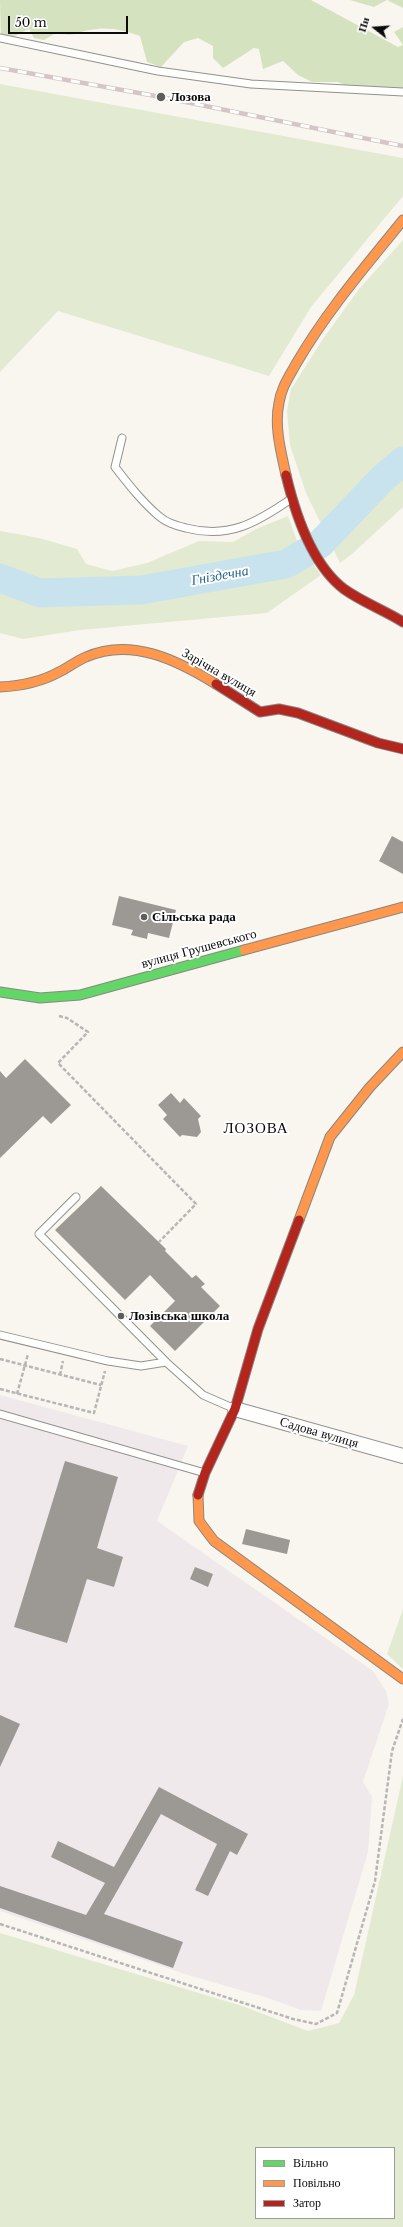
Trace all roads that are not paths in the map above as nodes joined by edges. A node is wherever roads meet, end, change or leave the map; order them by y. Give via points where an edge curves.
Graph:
1 (0, 38) edge
2 (403, 92) edge
3 (403, 220) edge
4 (122, 438) dead end
5 (293, 498) junction
6 (403, 622) edge
7 (0, 687) edge
8 (403, 749) edge
9 (403, 907) edge
10 (0, 992) edge
11 (403, 1052) edge
12 (76, 1197) dead end
13 (0, 1335) edge
14 (166, 1362) junction
15 (235, 1409) junction
16 (0, 1414) edge
17 (403, 1456) edge
18 (205, 1473) junction
19 (403, 1679) edge

1 - 2 lane via 158,71 251,84
3 - 5 street via 321,323 298,358 281,393 278,425 282,456
4 - 5 lane via 115,467 161,518 174,525 215,532 237,529 254,524
5 - 6 street via 306,532 335,581 357,597
7 - 8 street, Зарічна вулиця via 34,682 57,674 78,660 107,649 132,648 166,657 198,673 260,712 278,709 298,713 378,743
9 - 10 street, вулиця Грушевського via 80,994 49,999
11 - 15 street via 370,1087 330,1137 258,1329
12 - 14 lane via 40,1234
13 - 14 lane via 108,1361 141,1366
14 - 15 lane via 203,1395
15 - 17 street, Садова вулиця
15 - 18 street
16 - 18 lane
18 - 19 street via 197,1498 199,1522 214,1541

